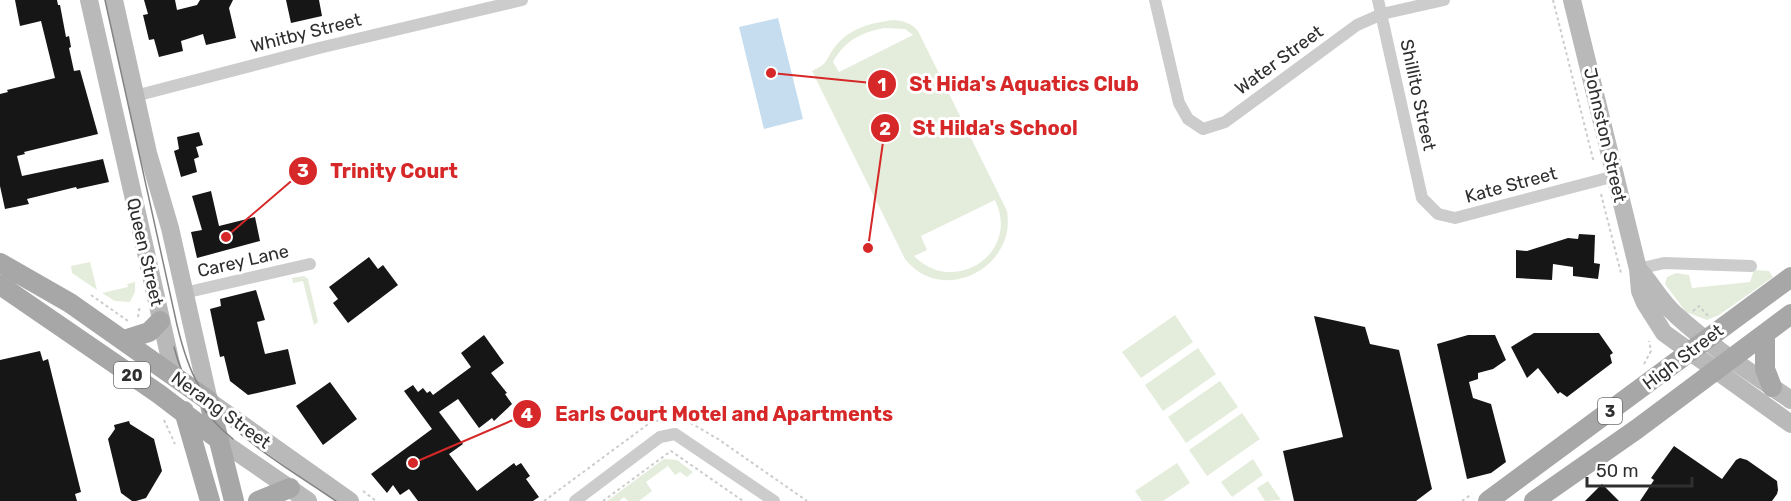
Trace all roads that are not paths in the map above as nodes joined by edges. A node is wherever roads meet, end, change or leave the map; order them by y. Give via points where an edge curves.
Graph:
1 (89, 0) edge
2 (114, 0) edge
3 (522, 0) edge
4 (1155, 0) edge
5 (1378, 0) edge
6 (1444, 0) edge
7 (1572, 0) edge
8 (1382, 14) junction
9 (135, 96) junction
10 (1615, 176) junction
11 (1422, 198) joint
12 (0, 263) edge
13 (310, 264) dead end
14 (1751, 266) dead end
15 (1630, 273) junction
16 (1791, 277) edge
17 (0, 285) edge
18 (184, 293) junction
19 (1791, 314) edge
20 (160, 321) junction
21 (1765, 333) junction
22 (1706, 339) junction
23 (124, 340) junction
24 (1690, 352) junction
25 (1732, 358) junction
26 (1716, 370) junction
27 (174, 377) junction
28 (1772, 387) junction
29 (1791, 400) edge
30 (209, 401) junction
31 (184, 413) junction
32 (1791, 424) edge
33 (218, 439) junction
34 (290, 488) junction
35 (1480, 497) edge
36 (210, 501) edge
37 (234, 501) edge
38 (258, 501) edge
39 (308, 501) edge
40 (350, 501) edge
41 (574, 501) edge
42 (774, 501) edge
43 (1534, 501) edge

1 - 20 street, Queen Street
2 - 9 street, Queen Street
3 - 9 street, Whitby Street
4 - 8 street, Water Street via 1179,103 1188,119 1203,129 1225,122 1357,25
5 - 8 street, Shillito Street
6 - 8 street, Water Street
7 - 10 street, Johnston Street
8 - 11 street, Shillito Street
9 - 18 street, Queen Street
10 - 11 street, Kate Street via 1455,218 1438,214
10 - 15 street, Johnston Street
12 - 23 main road, Nerang Street / 20
13 - 18 street, Carey Lane
14 - 15 street via 1664,263
15 - 22 street, Johnston Street via 1652,283 1676,315
15 - 24 street, Johnston Street via 1651,315 1665,333
16 - 22 main road, High Street / 3
17 - 31 main road, Nerang Street / 20
18 - 30 street, Queen Street
19 - 21 main road, High Street / 3
20 - 23 main road via 149,333
20 - 27 street, Queen Street
21 - 25 main road, High Street / 3
21 - 28 main road via 1765,369
22 - 24 main road, High Street / 3
22 - 25 street, Johnston Street
23 - 27 main road, Nerang Street / 20
24 - 26 street, Johnston Street
24 - 35 main road, High Street / 3
25 - 26 main road, High Street / 3
25 - 28 street, Johnston Street
26 - 32 street, Johnston Street
26 - 43 main road, High Street / 3
27 - 30 main road, Nerang Street / 20
27 - 31 main road, Queen Street / 20
28 - 29 street, Johnston Street
30 - 33 main road, Queen Street
30 - 40 street, Nerang Street
31 - 33 main road, Nerang Street / 20
31 - 36 main road, Queen Street / 20
33 - 34 street, Nerang Street
33 - 37 main road, Queen Street
34 - 38 main road
34 - 39 street, Nerang Street
41 - 42 street via 660,437 675,434

